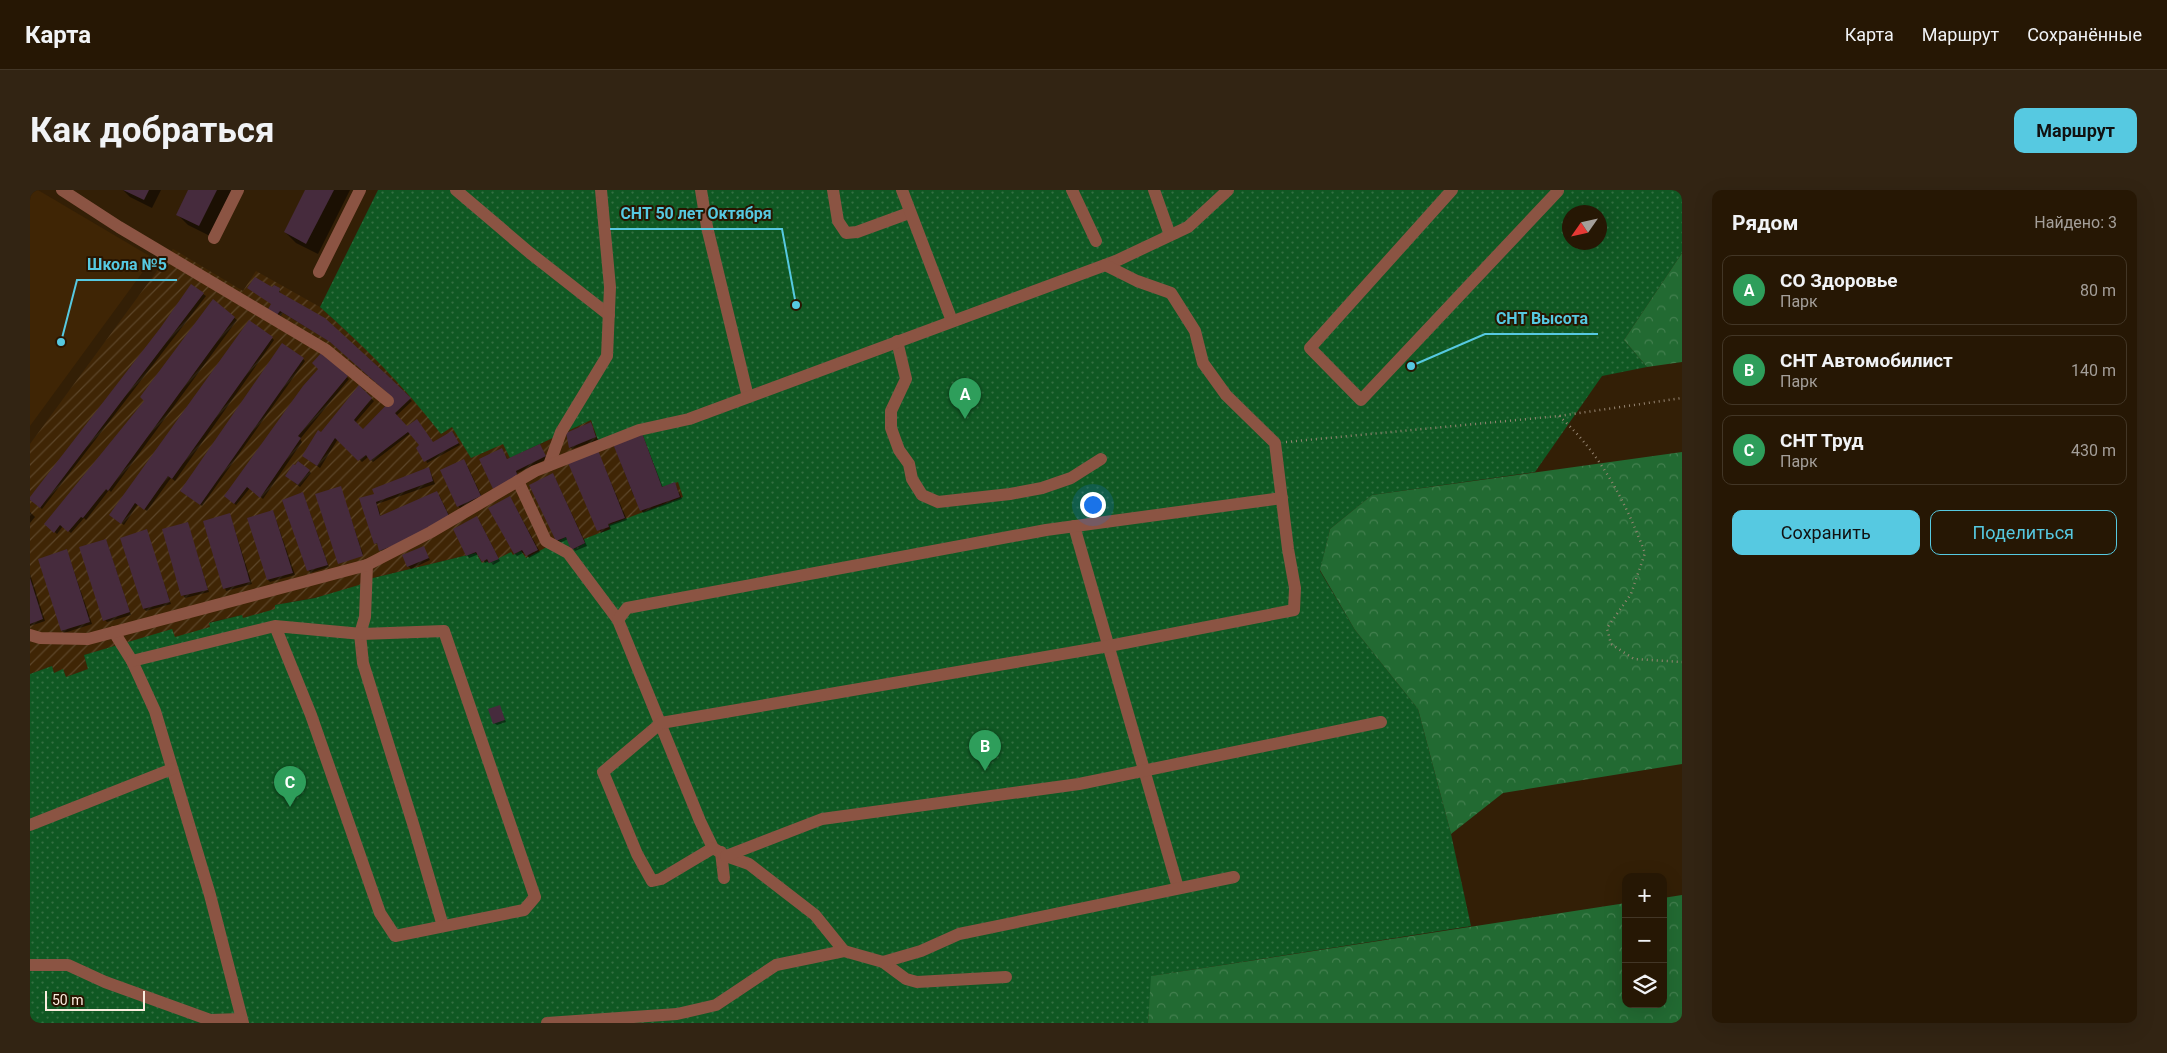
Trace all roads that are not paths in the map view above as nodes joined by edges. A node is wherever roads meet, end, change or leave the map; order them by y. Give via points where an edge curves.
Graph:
1 (62, 190) edge
2 (238, 190) edge
3 (360, 190) edge
4 (456, 190) edge
5 (601, 190) edge
6 (702, 190) edge
7 (833, 190) edge
8 (902, 190) edge
9 (1072, 190) edge
10 (1154, 190) edge
11 (1228, 190) edge
12 (1452, 190) edge
13 (1558, 190) edge
14 (909, 213) junction
15 (1170, 235) junction
16 (214, 238) dead end
17 (1096, 241) dead end
18 (1105, 265) junction
19 (320, 272) dead end
20 (609, 315) junction
21 (952, 321) junction
22 (897, 342) junction
23 (748, 397) junction
24 (388, 402) dead end
25 (1101, 459) dead end
26 (549, 465) junction
27 (518, 481) junction
28 (1282, 498) junction
29 (1074, 526) junction
30 (367, 565) junction
31 (618, 620) junction
32 (275, 626) junction
33 (114, 632) junction
34 (360, 634) junction
35 (30, 635) edge
36 (1109, 646) junction
37 (132, 661) junction
38 (1381, 722) dead end
39 (660, 723) junction
40 (172, 769) junction
41 (1143, 771) junction
42 (30, 825) edge
43 (720, 852) junction
44 (1234, 877) dead end
45 (724, 878) dead end
46 (1178, 888) junction
47 (443, 926) junction
48 (844, 950) junction
49 (883, 962) junction
50 (30, 965) edge
51 (1006, 977) dead end
52 (242, 1021) edge
53 (547, 1023) edge

1 - 24 street via 326,350
2 - 16 street
3 - 19 street
4 - 20 street
5 - 20 street via 610,287
6 - 23 street via 707,227
7 - 14 street via 838,221 846,233
8 - 14 street
9 - 17 street
10 - 15 street
11 - 15 street via 1188,227
12 - 13 street via 1310,348 1361,400
14 - 21 street
15 - 18 street
18 - 21 street
18 - 28 street via 1171,293 1195,331 1203,363 1226,395 1275,443
20 - 26 street via 606,356 561,432
21 - 22 street
22 - 23 street
22 - 25 street via 906,379 891,411 892,428 899,450 922,495 938,502 1042,488 1071,478
23 - 26 street via 689,419 638,430
26 - 27 street
27 - 30 street via 432,532
27 - 31 street via 546,541 568,553
28 - 29 street
28 - 36 street via 1295,588 1294,610
29 - 31 street via 627,608
29 - 36 street
30 - 33 street
30 - 34 street via 365,617
31 - 39 street
32 - 34 street
32 - 37 street
32 - 47 street via 311,715 380,913 395,936
33 - 35 street via 88,639
33 - 37 street
34 - 47 street via 363,663
34 - 47 street via 444,631 535,897 524,910
36 - 39 street
36 - 41 street
37 - 40 street via 155,711
38 - 41 street
39 - 43 street via 700,821
39 - 43 street via 603,772 637,854 652,881
40 - 42 street
40 - 52 street via 210,895
41 - 43 street via 1079,784 822,818
41 - 46 street
43 - 45 street
43 - 48 street via 749,864 815,915
44 - 46 street
46 - 49 street via 959,934 921,952
48 - 49 street
48 - 53 street via 776,965 716,1005 678,1014
49 - 51 street via 906,979 917,982
50 - 52 street via 68,965 210,1020

